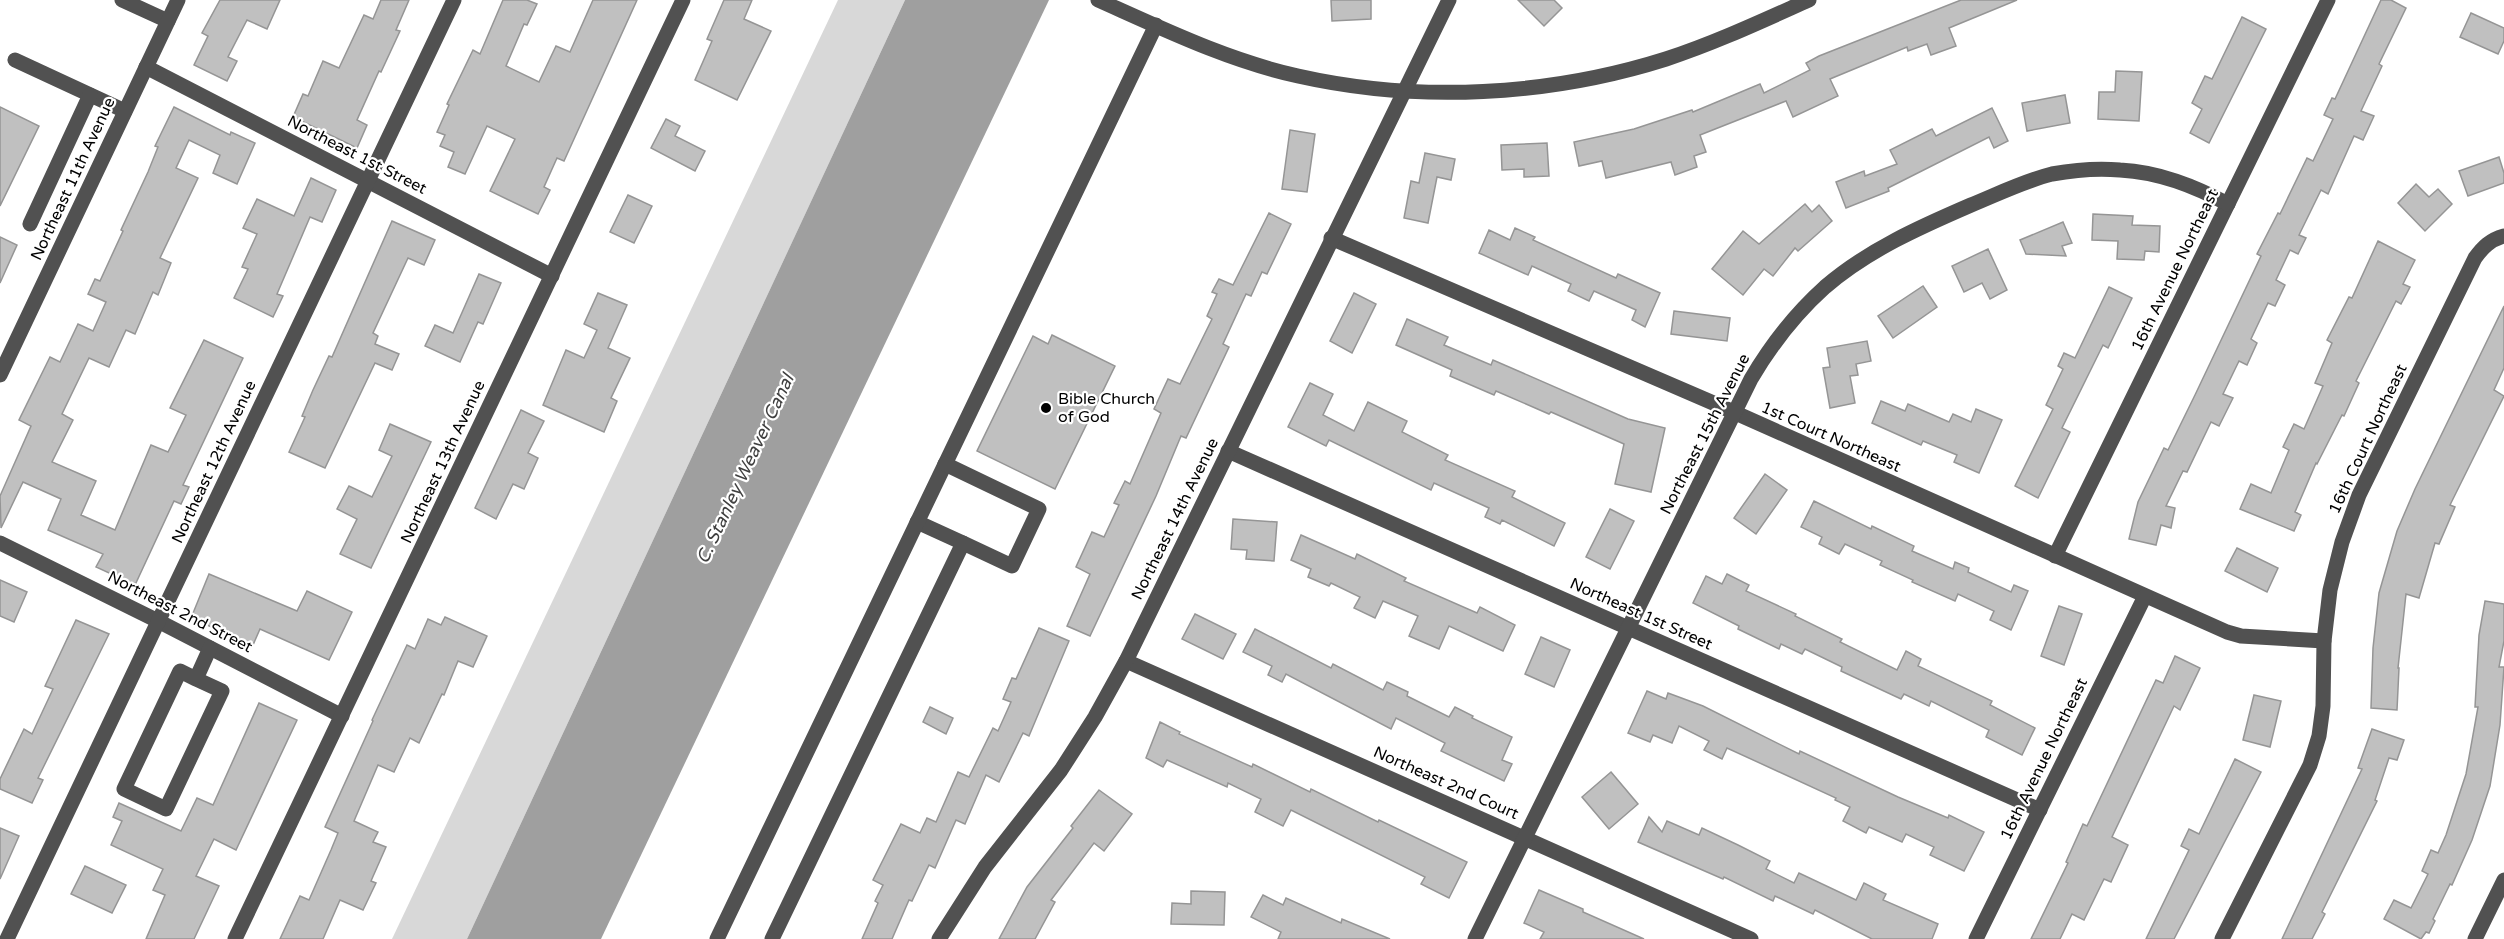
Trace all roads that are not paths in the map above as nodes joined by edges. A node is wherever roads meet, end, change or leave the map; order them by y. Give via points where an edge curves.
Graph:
1 (122, 0) edge
2 (178, 0) edge
3 (454, 0) edge
4 (682, 0) edge
5 (1098, 0) edge
6 (1449, 0) edge
7 (1809, 0) edge
8 (2328, 0) edge
9 (168, 21) junction
10 (1156, 25) junction
11 (15, 60) dead end
12 (146, 67) junction
13 (1404, 91) junction
14 (90, 95) junction
15 (125, 111) junction
16 (368, 181) junction
17 (2228, 204) junction
18 (30, 224) dead end
19 (2500, 237) edge
20 (1331, 238) junction
21 (552, 276) junction
22 (0, 375) edge
23 (1733, 413) junction
24 (1228, 451) junction
25 (945, 464) junction
26 (917, 522) junction
27 (0, 543) edge
28 (963, 543) junction
29 (2055, 556) junction
30 (2145, 596) junction
31 (158, 621) junction
32 (1627, 627) junction
33 (2324, 641) junction
34 (210, 648) junction
35 (1126, 661) junction
36 (196, 679) junction
37 (342, 716) junction
38 (2040, 810) junction
39 (1525, 838) junction
40 (2504, 880) edge
41 (2498, 904) edge
42 (7, 939) edge
43 (235, 939) edge
44 (717, 939) edge
45 (772, 939) edge
46 (939, 939) edge
47 (1475, 939) edge
48 (1751, 939) edge
49 (1976, 939) edge
50 (2222, 939) edge
51 (2475, 939) edge

1 - 9 street
2 - 9 street, Northeast 11th Avenue
3 - 16 street, Northeast 12th Avenue
4 - 21 street, Northeast 13th Avenue
5 - 10 street
6 - 13 street, Northeast 14th Avenue
7 - 13 street via 1720,39 1611,74 1497,91
8 - 17 street, 16th Avenue Northeast
9 - 12 street, Northeast 11th Avenue
10 - 13 street via 1200,45 1288,74
10 - 25 street
11 - 14 street
12 - 15 street, Northeast 11th Avenue
12 - 16 street, Northeast 1st Street
13 - 20 street, Northeast 14th Avenue
14 - 15 street
14 - 18 street
15 - 22 street, Northeast 11th Avenue
16 - 21 street, Northeast 1st Street
16 - 31 street, Northeast 12th Avenue
17 - 23 street, Northeast 15th Avenue via 2167,178 2119,169 2053,174 2021,183 1901,236 1826,287 1784,330
17 - 29 street, 16th Avenue Northeast
19 - 33 street, 16th Court Northeast via 2484,246 2475,258 2359,495 2339,551
20 - 23 street, 1st Court Northeast
20 - 24 street, Northeast 14th Avenue
21 - 37 street, Northeast 13th Avenue
23 - 29 street, 1st Court Northeast
23 - 32 street, Northeast 15th Avenue
24 - 32 street, Northeast 1st Street
24 - 35 street, Northeast 14th Avenue
25 - 26 street
25 - 28 street via 1039,509 1012,566
26 - 28 street
26 - 44 street
27 - 31 street, Northeast 2nd Street
28 - 45 street
29 - 30 street, 1st Court Northeast
30 - 33 street, 1st Court Northeast via 2241,636
30 - 38 street, 16th Avenue Northeast
31 - 34 street, Northeast 2nd Street
31 - 42 street, Northeast 12th Avenue
32 - 38 street, Northeast 1st Street
32 - 39 street, Northeast 15th Avenue
33 - 50 street, 16th Court Northeast via 2323,706 2310,765
34 - 36 street
34 - 37 street, Northeast 2nd Street
35 - 39 street, Northeast 2nd Court
35 - 46 street, Northeast 14th Avenue via 1061,770 985,867
36 - 36 street via 222,691 166,809 124,789 180,671
37 - 43 street, Northeast 13th Avenue
38 - 49 street, 16th Avenue Northeast
39 - 47 street, Northeast 15th Avenue
39 - 48 street, Northeast 2nd Court
40 - 41 street
41 - 51 street

